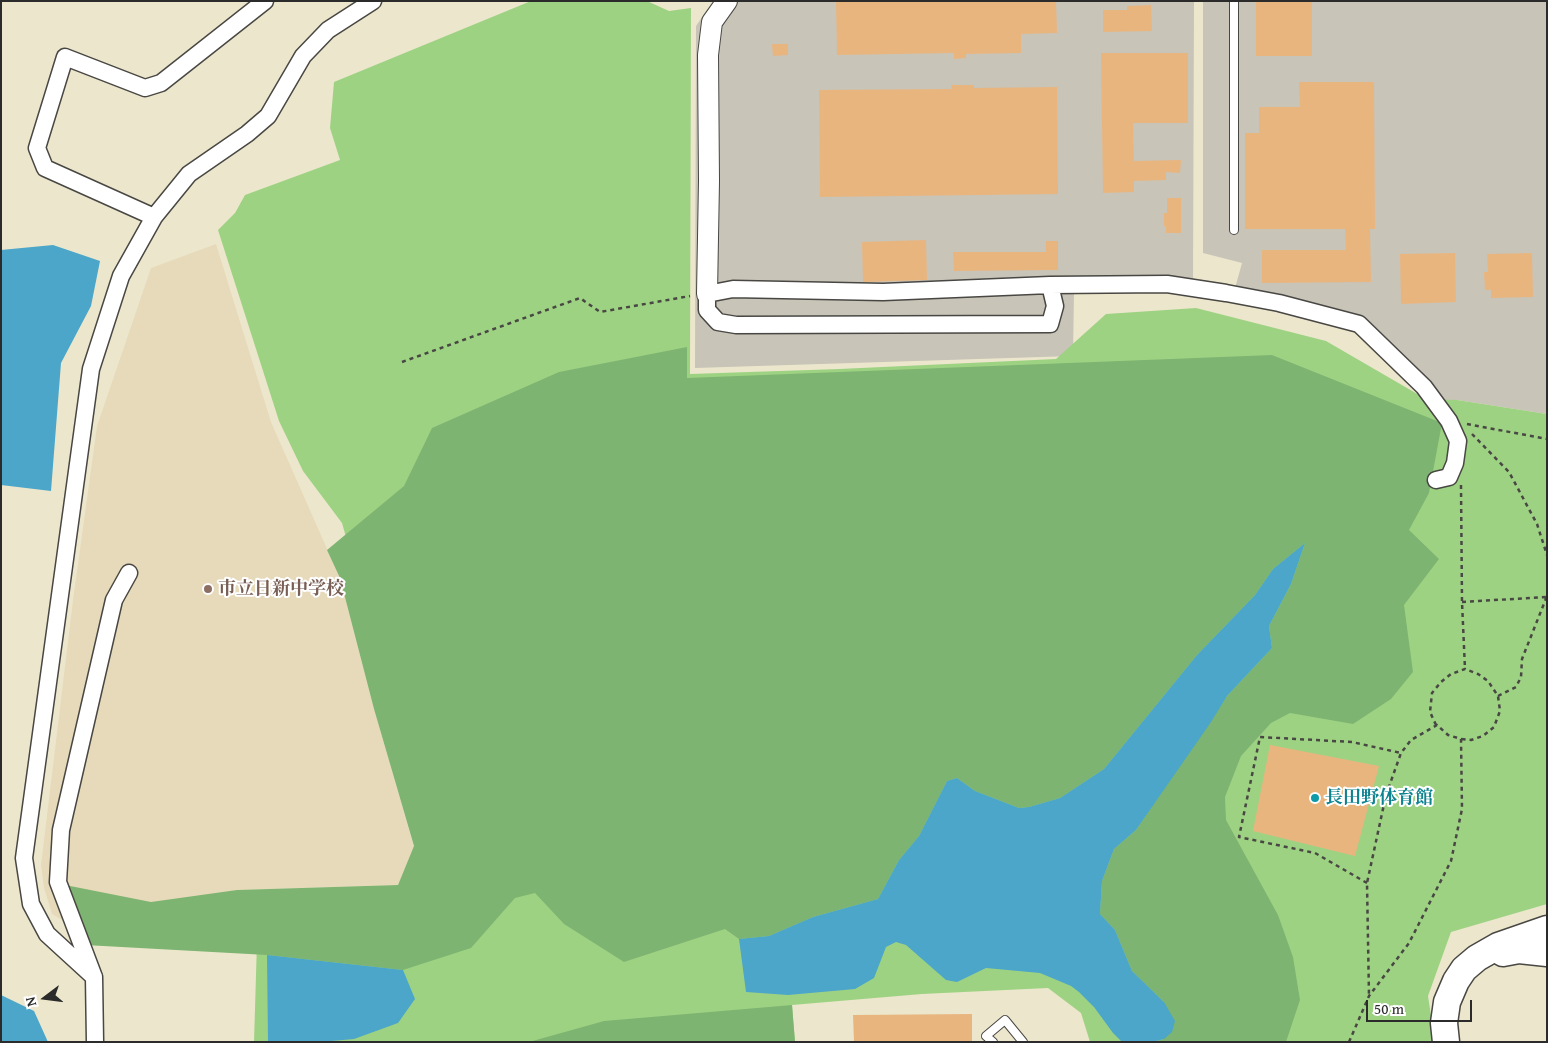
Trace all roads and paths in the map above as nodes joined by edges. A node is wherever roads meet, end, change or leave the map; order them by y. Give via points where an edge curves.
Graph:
1 (264, 1) edge
2 (373, 1) edge
3 (727, 1) edge
4 (1234, 1) edge
5 (154, 217) junction
6 (1234, 230) dead end
7 (1050, 285) junction
8 (707, 294) junction
9 (402, 362) dead end
10 (1547, 439) edge
11 (1436, 480) dead end
12 (1461, 485) dead end
13 (1547, 554) edge
14 (129, 573) dead end
15 (1547, 596) edge
16 (1462, 602) junction
17 (1465, 669) junction
18 (1498, 696) junction
19 (1437, 726) junction
20 (1461, 739) junction
21 (1401, 753) junction
22 (1367, 883) junction
23 (1547, 929) edge
24 (1547, 954) edge
25 (1477, 958) junction
26 (94, 977) junction
27 (1369, 996) junction
28 (95, 1042) edge
29 (993, 1042) edge
30 (1023, 1042) edge
31 (1349, 1042) edge
32 (1446, 1042) edge

1 - 5 street via 161,83 145,88 65,57 37,148 45,168
2 - 5 street via 328,30 303,56 268,116 189,174
3 - 8 street via 712,22 708,55
4 - 6 lane
5 - 26 street via 121,276 91,369 24,858 31,904 47,934
7 - 8 street via 883,292 733,290
7 - 8 street via 1055,306 1050,324 736,325 718,322 707,310
7 - 11 street via 1167,284 1279,303 1359,324 1424,387 1458,441 1449,477
8 - 9 path via 600,312 580,298
10 - 13 path via 1462,423 1509,472 1537,524
12 - 16 path
14 - 26 street via 114,600 61,830 58,882
15 - 16 path
15 - 18 path via 1522,659 1516,688
16 - 17 path
17 - 18 path via 1488,681
17 - 19 path via 1452,674 1432,693 1430,712
18 - 20 path via 1500,711 1494,727 1483,736
19 - 20 path via 1448,735
19 - 21 path via 1411,740
20 - 27 path via 1462,808 1451,861 1409,943
21 - 22 path via 1386,795
21 - 22 path via 1352,742 1260,737 1239,838 1315,853
22 - 27 path
23 - 25 highway via 1498,946
24 - 25 highway via 1519,950
25 - 32 highway via 1464,969 1447,1002
26 - 28 street
27 - 31 path
29 - 30 lane via 986,1036 1005,1020

